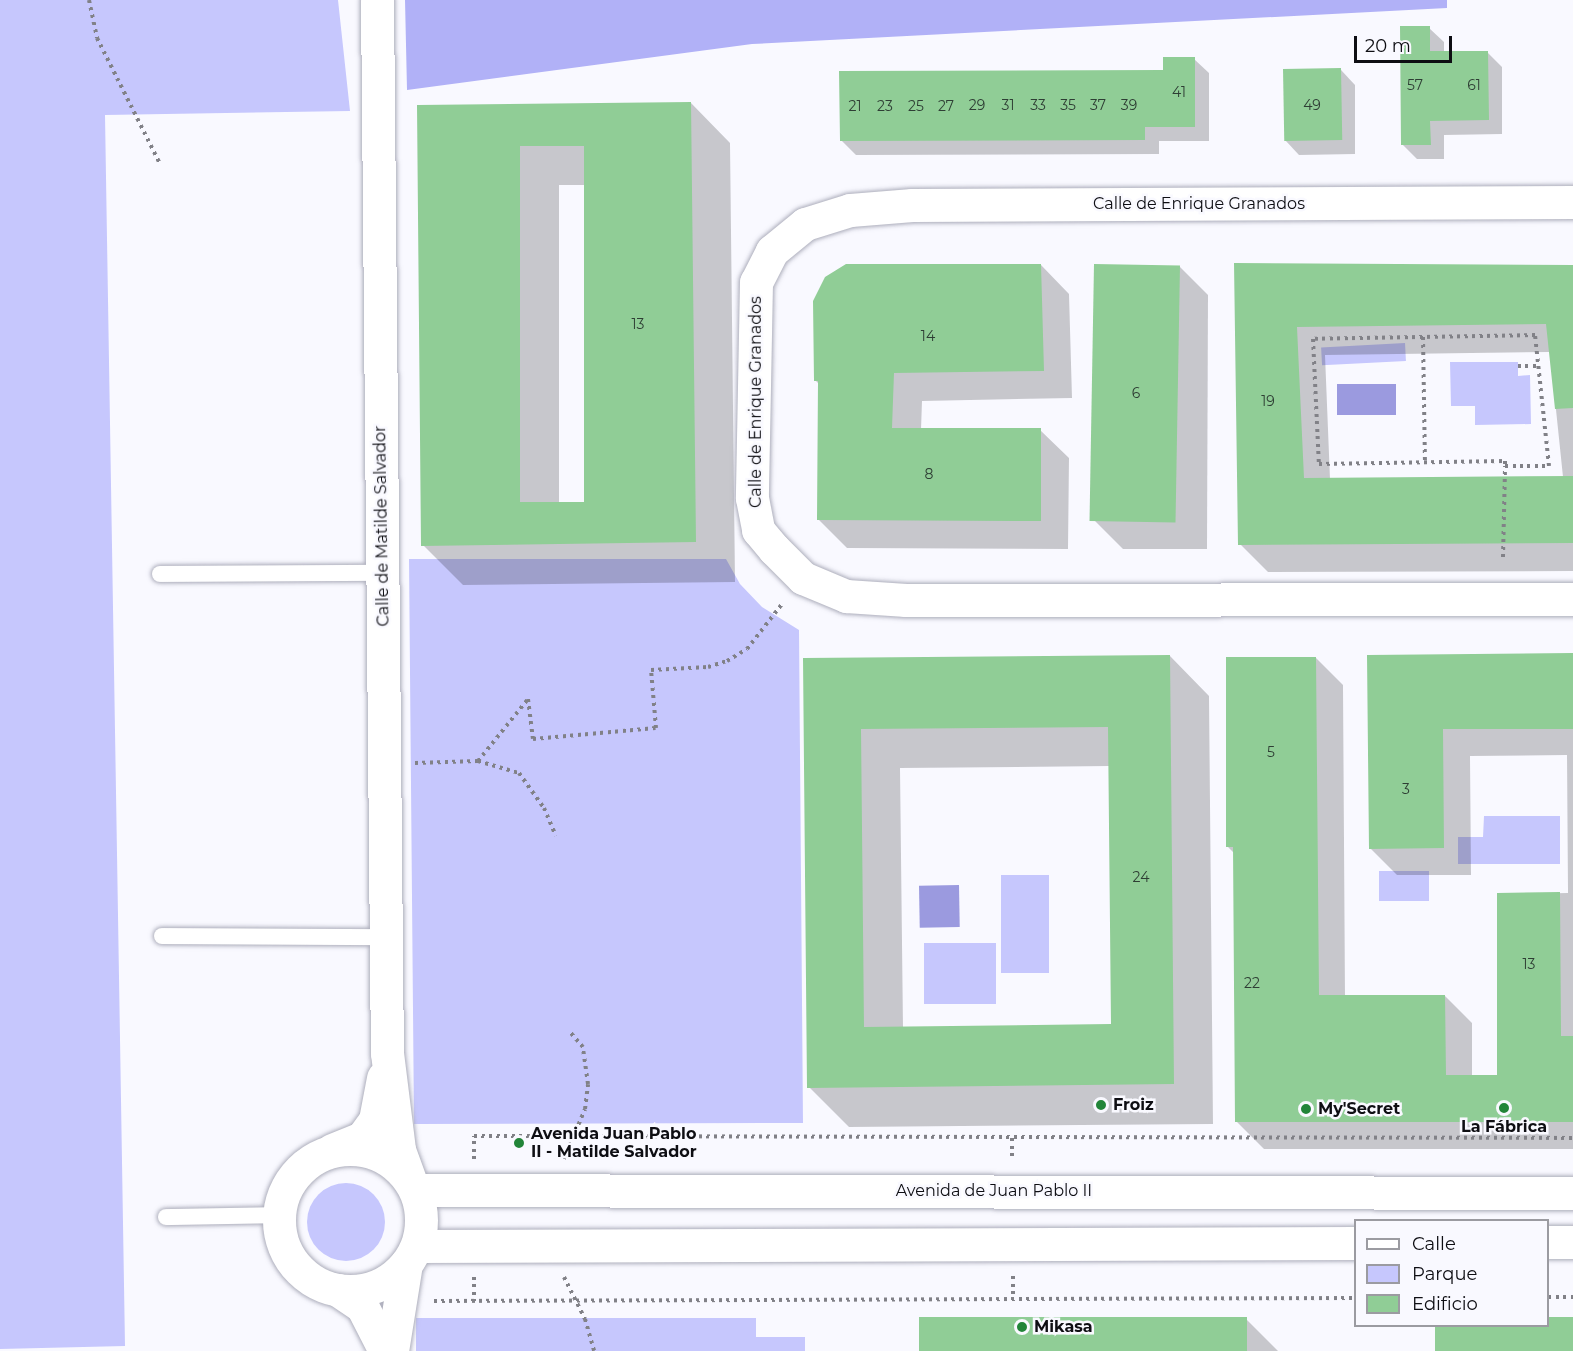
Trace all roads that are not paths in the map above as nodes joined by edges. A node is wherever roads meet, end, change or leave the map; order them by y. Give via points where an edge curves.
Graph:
1 (376, 0) edge
2 (1573, 202) edge
3 (382, 573) junction
4 (160, 574) dead end
5 (1573, 599) edge
6 (162, 936) dead end
7 (386, 938) junction
8 (387, 1053) junction
9 (332, 1150) junction
10 (412, 1184) junction
11 (1573, 1193) edge
12 (277, 1215) junction
13 (166, 1217) dead end
14 (1549, 1242) edge
15 (1573, 1242) edge
16 (1354, 1243) edge
17 (412, 1255) junction
18 (338, 1290) junction
19 (385, 1351) edge
20 (392, 1351) edge

1 - 3 street, Calle de Matilde Salvador
2 - 5 street, Calle de Enrique Granados via 912,205 850,210 805,224 772,251 756,282 752,498 758,530 802,578 846,596 906,600
3 - 4 lane
3 - 7 street, Calle de Matilde Salvador
6 - 7 lane
7 - 8 street, Calle de Matilde Salvador
8 - 9 street, Calle de Matilde Salvador via 375,1120 362,1138
8 - 10 street, Calle de Matilde Salvador via 399,1150
9 - 10 street via 375,1152 393,1163
9 - 12 street via 311,1160 293,1176
10 - 11 street, Avenida de Juan Pablo II via 550,1191
10 - 17 street via 422,1217
12 - 13 lane
12 - 18 street via 289,1257 319,1284
14 - 15 street
16 - 17 street via 549,1245
17 - 18 street via 375,1287
17 - 20 street
18 - 19 street via 362,1306

